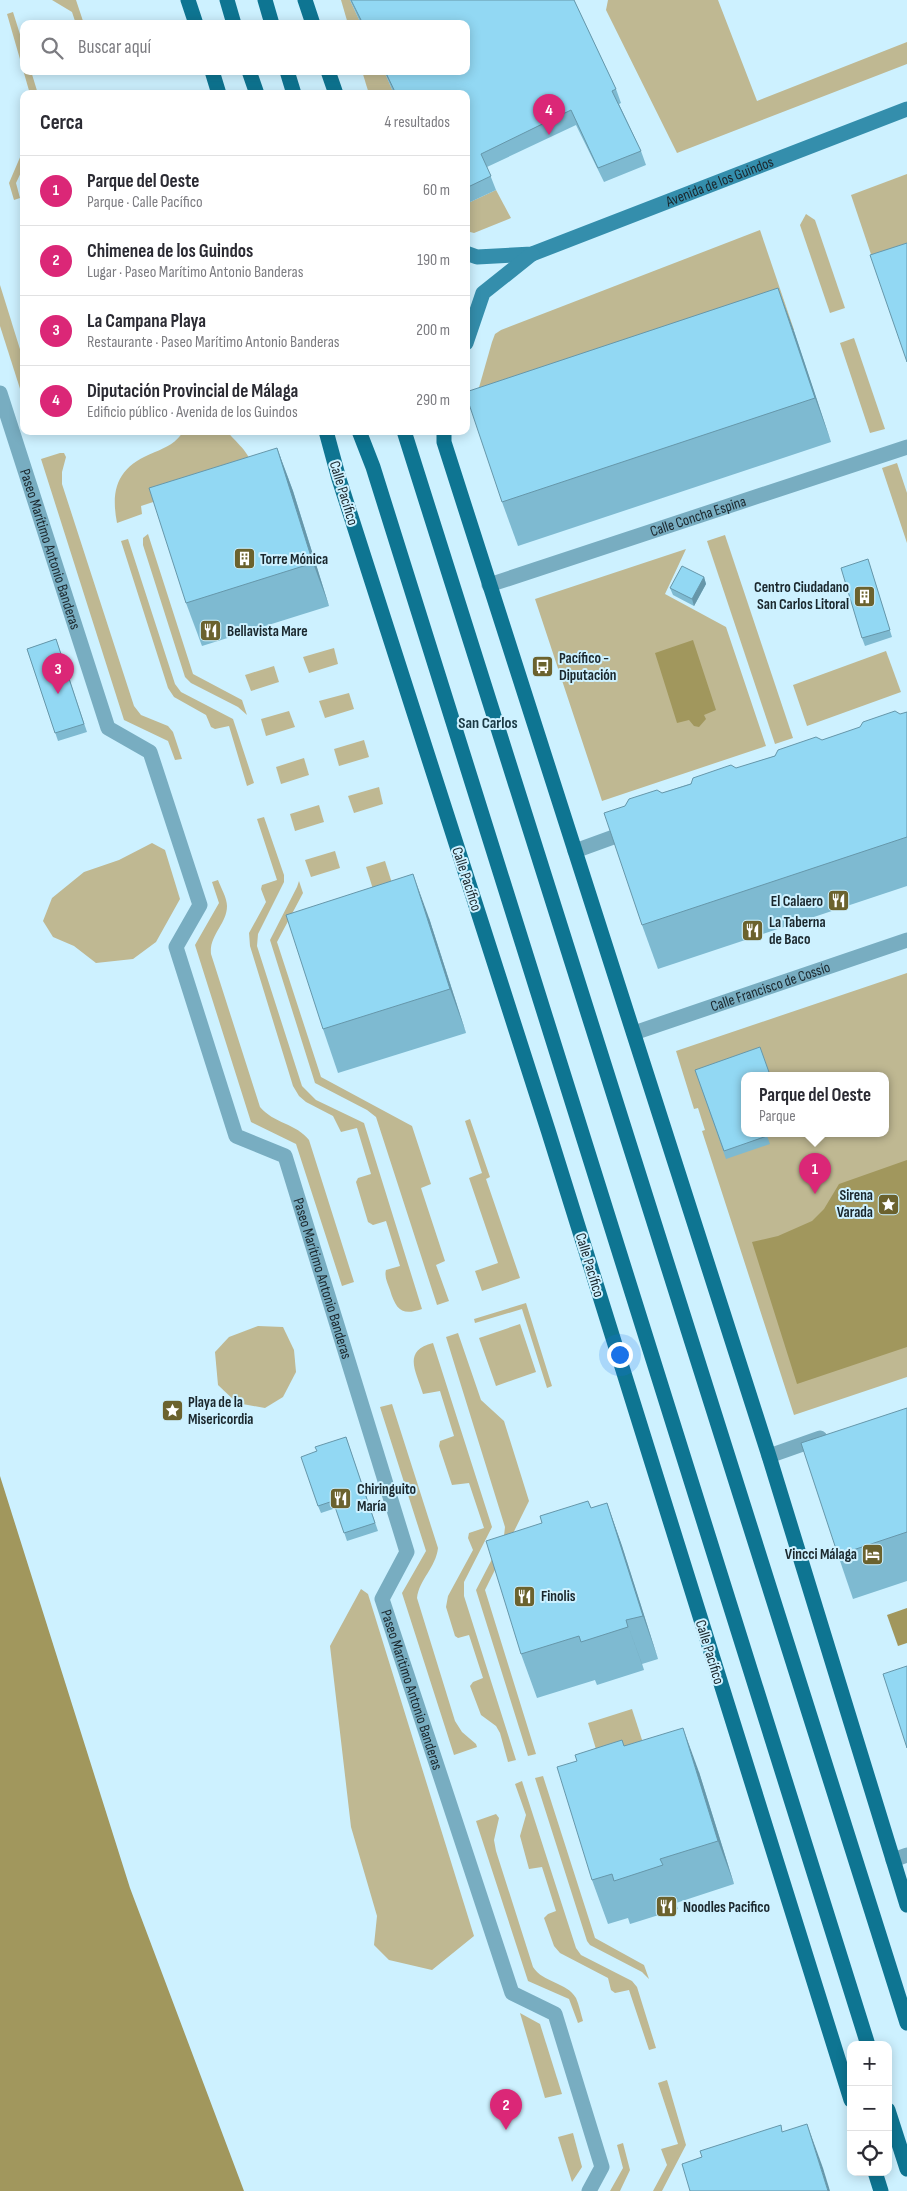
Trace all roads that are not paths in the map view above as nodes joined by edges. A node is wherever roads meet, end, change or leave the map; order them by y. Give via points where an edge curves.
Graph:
1 (188, 0) edge
2 (227, 0) edge
3 (265, 0) edge
4 (305, 0) edge
5 (195, 20) edge
6 (233, 20) edge
7 (271, 20) edge
8 (312, 20) edge
9 (213, 75) edge
10 (251, 75) edge
11 (288, 75) edge
12 (329, 75) edge
13 (218, 90) edge
14 (256, 90) edge
15 (293, 90) edge
16 (335, 90) edge
17 (907, 109) edge
18 (470, 254) edge
19 (532, 254) junction
20 (470, 331) edge
21 (0, 393) edge
22 (327, 435) edge
23 (359, 435) edge
24 (405, 435) edge
25 (444, 435) edge
26 (907, 447) edge
27 (489, 585) junction
28 (642, 827) edge
29 (575, 850) junction
30 (907, 940) edge
31 (634, 1033) junction
32 (836, 1433) edge
33 (769, 1456) junction
34 (900, 1857) edge
35 (907, 1905) edge
36 (907, 2022) edge
37 (867, 2041) edge
38 (847, 2088) edge
39 (892, 2122) edge
40 (907, 2169) edge
41 (875, 2176) edge
42 (589, 2191) edge
43 (881, 2191) edge

1 - 5 main road
2 - 6 main road
3 - 7 main road
4 - 8 main road
9 - 13 main road
10 - 14 main road
11 - 15 main road
12 - 16 main road
17 - 19 main road, Avenida de los Guindos
18 - 19 main road, Avenida de los Guindos via 477,257
19 - 20 main road, Avenida de los Guindos via 483,293
21 - 42 street, Paseo Marítimo Antonio Banderas via 108,728 150,752 200,905 176,948 236,1136 285,1156 407,1552 382,1599 512,1993 555,2014 602,2167
22 - 38 main road, Calle Pacífico
23 - 37 main road, Calle Pacífico via 382,496
24 - 36 main road
25 - 27 main road
26 - 27 street, Calle Concha Espina
27 - 29 main road
28 - 29 street
29 - 31 main road
30 - 31 street, Calle Francisco de Cossío
31 - 33 main road
32 - 33 street
33 - 34 main road
34 - 35 main road
39 - 40 main road
41 - 43 main road

